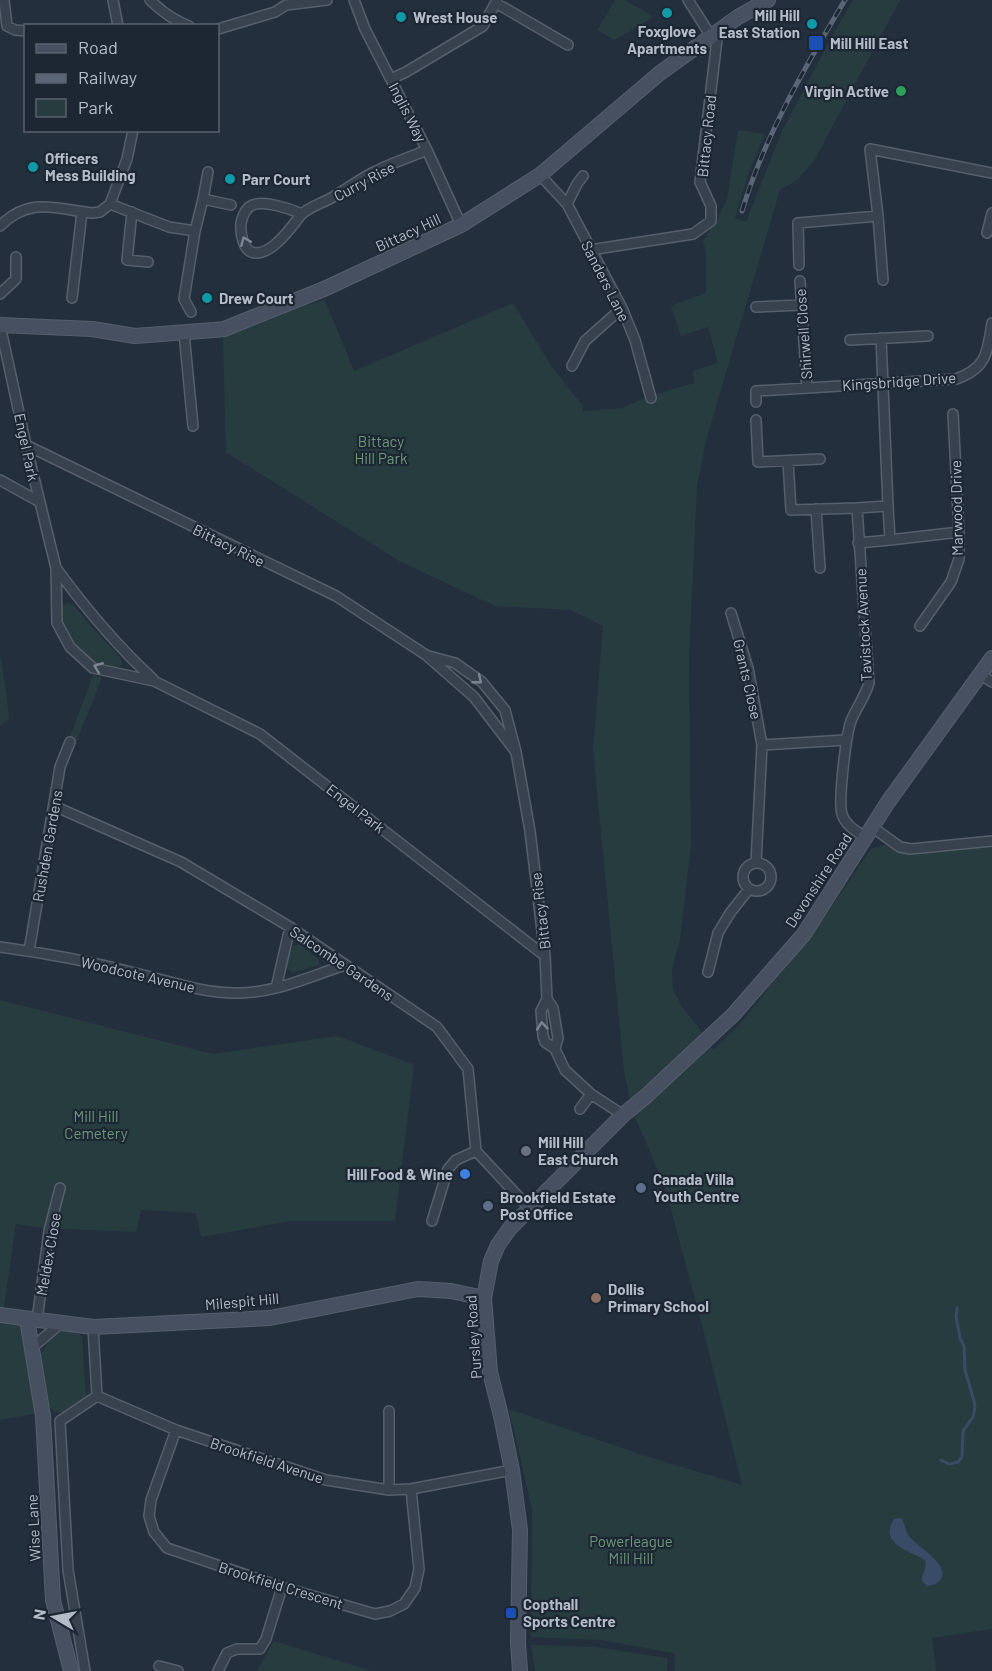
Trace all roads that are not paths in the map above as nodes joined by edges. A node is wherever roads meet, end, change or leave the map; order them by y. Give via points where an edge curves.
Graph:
1 (113, 0) edge
2 (150, 0) edge
3 (327, 0) edge
4 (354, 0) edge
5 (688, 0) edge
6 (768, 0) edge
7 (496, 2) edge
8 (3, 5) edge
9 (118, 24) edge
10 (183, 24) edge
11 (219, 29) edge
12 (24, 31) edge
13 (714, 33) junction
14 (568, 45) dead end
15 (391, 79) junction
16 (133, 132) edge
17 (427, 150) junction
18 (208, 172) dead end
19 (992, 173) edge
20 (540, 175) junction
21 (583, 176) dead end
22 (203, 199) junction
23 (110, 204) junction
24 (567, 204) junction
25 (231, 205) dead end
26 (0, 212) edge
27 (82, 212) junction
28 (132, 212) junction
29 (992, 213) edge
30 (302, 214) junction
31 (878, 216) junction
32 (2, 225) edge
33 (461, 225) junction
34 (195, 231) junction
35 (987, 233) dead end
36 (591, 250) junction
37 (16, 258) dead end
38 (148, 262) dead end
39 (799, 265) dead end
40 (883, 280) dead end
41 (800, 281) dead end
42 (0, 294) edge
43 (72, 298) dead end
44 (801, 305) junction
45 (756, 307) dead end
46 (622, 308) junction
47 (191, 312) dead end
48 (992, 323) edge
49 (0, 325) edge
50 (184, 333) junction
51 (928, 336) dead end
52 (881, 338) junction
53 (850, 340) dead end
54 (572, 366) dead end
55 (882, 384) junction
56 (807, 388) junction
57 (651, 398) dead end
58 (756, 402) dead end
59 (953, 414) dead end
60 (756, 420) dead end
61 (193, 426) dead end
62 (26, 445) junction
63 (820, 459) dead end
64 (788, 461) junction
65 (0, 480) edge
66 (39, 501) junction
67 (888, 506) junction
68 (857, 508) junction
69 (816, 510) junction
70 (959, 532) junction
71 (890, 540) junction
72 (858, 543) junction
73 (56, 568) junction
74 (820, 568) dead end
75 (731, 613) dead end
76 (920, 626) dead end
77 (426, 655) junction
78 (992, 658) edge
79 (986, 678) edge
80 (154, 681) junction
81 (846, 740) junction
82 (70, 742) dead end
83 (762, 745) junction
84 (516, 752) junction
85 (54, 806) junction
86 (868, 832) junction
87 (992, 841) edge
88 (756, 863) junction
89 (749, 889) junction
90 (290, 927) junction
91 (0, 947) edge
92 (29, 951) junction
93 (545, 956) junction
94 (345, 965) junction
95 (708, 972) dead end
96 (276, 988) junction
97 (547, 999) junction
98 (555, 1050) junction
99 (591, 1094) junction
100 (645, 1097) joint
101 (580, 1109) dead end
102 (623, 1115) junction
103 (476, 1151) junction
104 (60, 1188) dead end
105 (530, 1209) junction
106 (432, 1221) dead end
107 (484, 1298) junction
108 (0, 1315) edge
109 (32, 1319) junction
110 (61, 1323) junction
111 (93, 1327) junction
112 (33, 1347) junction
113 (97, 1396) junction
114 (389, 1411) dead end
115 (44, 1416) junction
116 (60, 1421) junction
117 (176, 1430) junction
118 (512, 1470) junction
119 (411, 1489) junction
120 (389, 1490) junction
121 (282, 1587) junction
122 (159, 1666) dead end
123 (70, 1671) edge
124 (85, 1671) edge
125 (178, 1671) edge
126 (218, 1671) edge
127 (520, 1671) edge

1 - 9 street
2 - 10 street
3 - 11 street via 286,5
4 - 15 street, Inglis Way
5 - 13 street
6 - 13 street, Bittacy Hill
7 - 14 street
7 - 15 street via 483,26
8 - 12 street via 7,27
13 - 20 street, Bittacy Hill via 660,73
13 - 36 street, Bittacy Road via 700,182 711,206 711,221 693,234
15 - 17 street, Inglis Way
16 - 23 street via 128,159
17 - 30 street, Curry Rise via 376,171
17 - 33 street, Inglis Way
18 - 22 street
19 - 31 street via 870,149
20 - 24 street, Sanders Lane
20 - 33 street, Bittacy Hill
21 - 24 street
22 - 25 street
22 - 34 street
23 - 27 street via 100,212
23 - 28 street
24 - 36 street, Sanders Lane
26 - 32 street
27 - 32 street via 34,206
27 - 43 street
28 - 34 street via 169,227
28 - 38 street via 127,260
29 - 35 street
30 -> 30 street, Curry Rise via 270,248 256,253 244,243 241,223 249,207 263,204
31 - 39 street via 798,223
31 - 40 street
33 - 50 street, Bittacy Hill via 324,289 224,329
34 - 47 street via 184,299
36 - 46 street, Sanders Lane
37 - 42 street via 16,279
41 - 44 street, Shirwell Close
44 - 45 street
44 - 56 street, Shirwell Close
46 - 54 street via 585,341
46 - 57 street, Sanders Lane
48 - 55 street, Kingsbridge Drive via 981,364 970,374 942,381
49 - 50 street, Bittacy Hill via 92,329 135,336
49 - 62 street, Engel Park
50 - 61 street
51 - 52 street
52 - 53 street
52 - 55 street
55 - 56 street, Kingsbridge Drive
55 - 67 street
56 - 58 street, Kingsbridge Drive via 756,391
59 - 70 street, Marwood Drive
60 - 64 street via 758,462
62 - 66 street, Engel Park
62 - 77 street, Bittacy Rise via 336,596
63 - 64 street
64 - 69 street via 791,510
65 - 66 street
66 - 73 street, Engel Park
67 - 68 street
67 - 71 street
68 - 69 street
68 - 72 street, Tavistock Avenue
69 - 74 street
70 - 71 street
70 - 76 street, Marwood Drive via 959,559 951,582
71 - 72 street
72 - 81 street, Tavistock Avenue via 869,683
73 - 80 street, Engel Park via 122,651
80 -> 73 street, Engel Park via 93,668 70,646 57,623
75 - 83 street, Grants Close via 748,668
77 - 84 street, Bittacy Rise via 474,697
77 -> 84 street, Bittacy Rise via 455,663 482,682 505,710
78 - 79 street, Devonshire Road
79 - 86 street, Devonshire Road
80 - 93 street, Engel Park via 260,734
81 - 83 street
81 - 86 street, Tavistock Avenue via 842,813 853,829
82 - 85 street, Rushden Gardens via 60,767
83 - 88 street, Grants Close
84 - 93 street, Bittacy Rise
85 - 90 street, Salcombe Gardens via 181,862
85 - 92 street, Rushden Gardens
86 - 87 street, Tavistock Avenue via 912,849
86 - 100 street, Devonshire Road via 804,934 733,1015
88 - 89 street via 744,873 743,881
88 - 89 street via 768,869 770,881 761,890
89 - 95 street via 718,933
90 - 94 street, Salcombe Gardens
90 - 96 street
91 - 92 street, Woodcote Avenue
92 - 96 street, Woodcote Avenue via 217,993
93 - 97 street, Bittacy Rise
94 - 96 street, Woodcote Avenue
94 - 103 street, Salcombe Gardens via 437,1027 468,1069
97 - 98 street, Bittacy Rise via 553,1008 558,1038
98 -> 97 street, Bittacy Rise via 543,1036 541,1011
98 - 99 street, Bittacy Rise via 565,1070
99 - 101 street
99 - 102 street, Bittacy Rise
100 - 102 street, Pursley Road
102 - 105 street, Pursley Road
103 - 105 street
103 - 106 street via 456,1160 448,1169
104 - 109 street, Meldex Close
105 - 107 street, Pursley Road via 498,1245
107 - 111 street, Milespit Hill via 418,1289 270,1318
107 - 118 street, Pursley Road via 490,1372
108 - 109 street, Milespit Hill
109 - 110 street, Milespit Hill
109 - 112 street, Wise Lane
110 - 111 street, Milespit Hill
110 - 112 street
111 - 113 street
112 - 115 street, Wise Lane
113 - 116 street
113 - 117 street, Brookfield Avenue
114 - 120 street
115 - 116 street
115 - 123 street, Wise Lane via 53,1600
116 - 124 street via 68,1570
117 - 120 street, Brookfield Avenue via 326,1479
117 - 121 street, Brookfield Crescent via 151,1500 149,1516 154,1532 166,1548
118 - 119 street, Brookfield Avenue
118 - 127 street, Pursley Road via 520,1530
119 - 120 street, Brookfield Avenue
119 - 121 street, Brookfield Crescent via 418,1569 415,1588 404,1604 375,1614
121 - 126 street via 260,1649 227,1653
122 - 125 street

